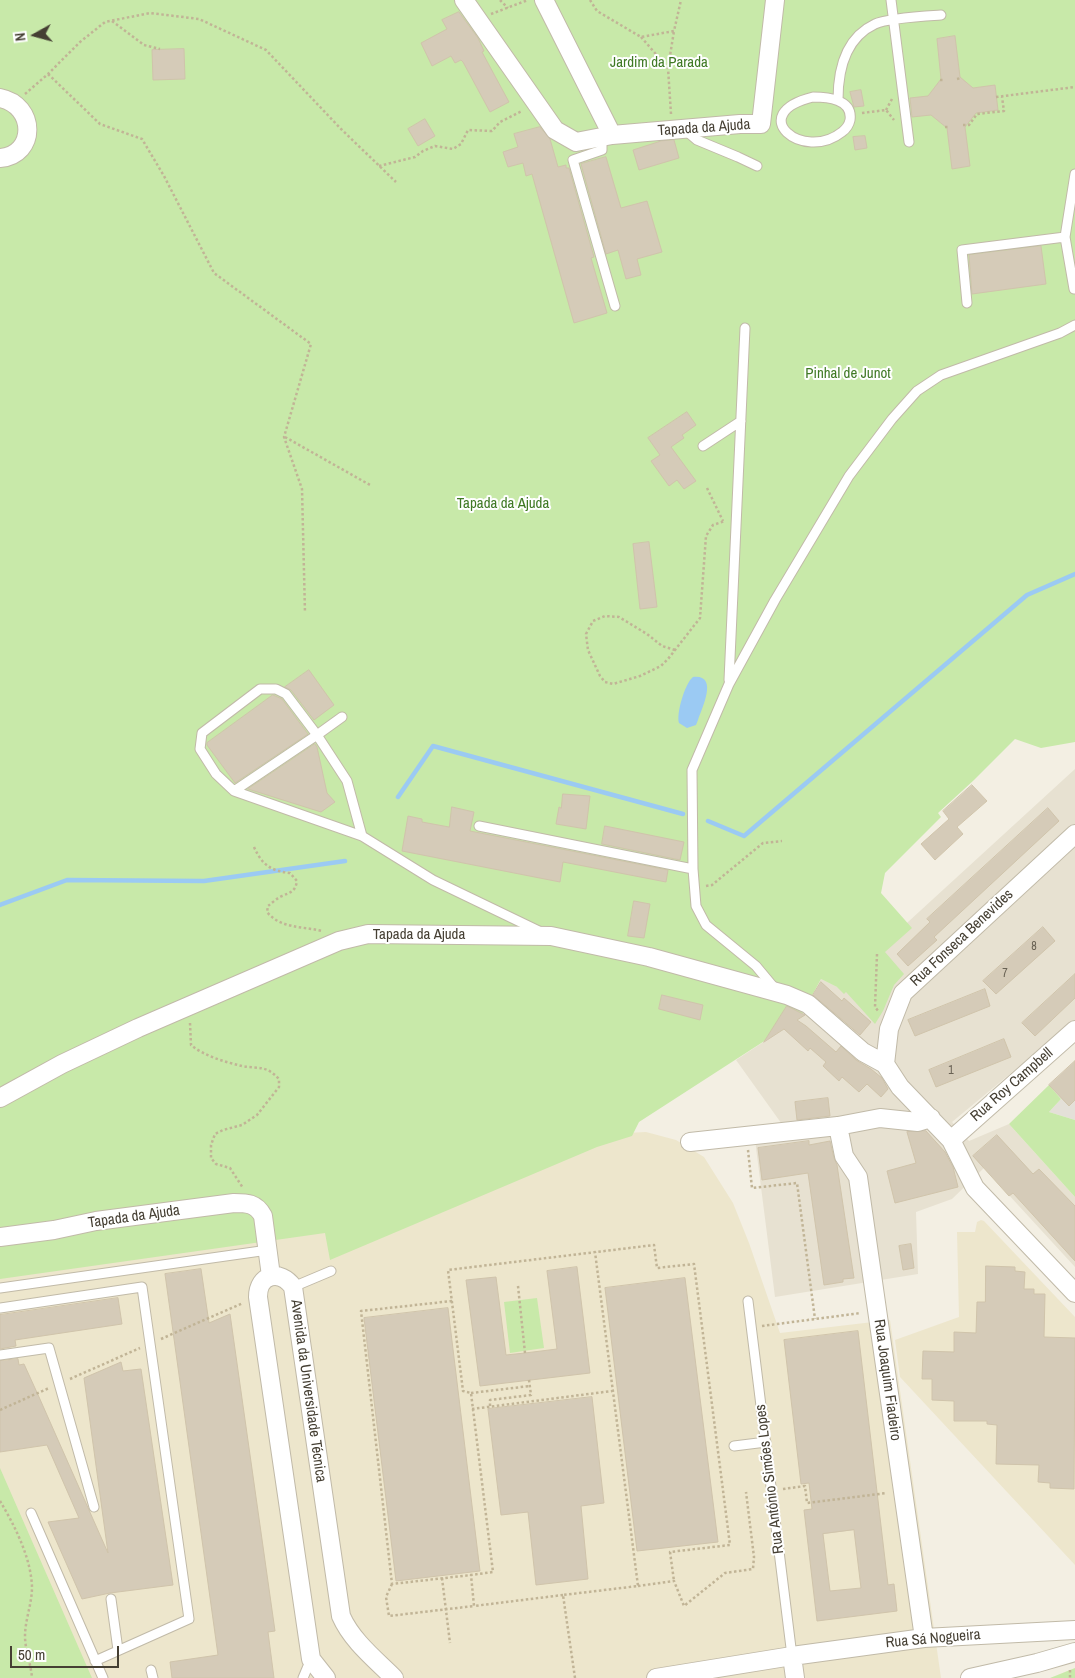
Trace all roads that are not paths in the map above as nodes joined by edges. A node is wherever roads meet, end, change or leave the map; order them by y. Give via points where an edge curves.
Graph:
1 (464, 0) edge
2 (544, 0) edge
3 (774, 0) edge
4 (891, 0) edge
5 (941, 15) dead end
6 (894, 20) junction
7 (7, 100) edge
8 (838, 100) junction
9 (771, 123) junction
10 (684, 129) junction
11 (607, 137) junction
12 (909, 142) dead end
13 (1, 163) edge
14 (757, 166) dead end
15 (1075, 174) edge
16 (1065, 237) junction
17 (1074, 288) edge
18 (967, 303) dead end
19 (615, 306) dead end
20 (1075, 325) edge
21 (745, 328) dead end
22 (741, 420) junction
23 (703, 446) dead end
24 (729, 684) junction
25 (342, 717) dead end
26 (317, 735) junction
27 (234, 791) junction
28 (479, 826) dead end
29 (1075, 834) edge
30 (362, 836) junction
31 (693, 869) junction
32 (550, 936) junction
33 (778, 992) junction
34 (1075, 1030) edge
35 (885, 1064) junction
36 (0, 1098) edge
37 (931, 1118) junction
38 (838, 1126) junction
39 (950, 1140) junction
40 (690, 1142) dead end
41 (0, 1237) edge
42 (268, 1250) junction
43 (331, 1271) dead end
44 (271, 1276) junction
45 (293, 1287) junction
46 (0, 1288) edge
47 (1075, 1293) edge
48 (748, 1301) dead end
49 (0, 1308) edge
50 (0, 1355) edge
51 (766, 1442) junction
52 (734, 1446) dead end
53 (94, 1507) dead end
54 (31, 1513) dead end
55 (111, 1599) dead end
56 (1075, 1630) edge
57 (1048, 1632) junction
58 (924, 1638) junction
59 (118, 1650) junction
60 (1075, 1652) edge
61 (792, 1656) junction
62 (311, 1659) junction
63 (96, 1661) junction
64 (1038, 1663) junction
65 (103, 1678) edge
66 (303, 1678) edge
67 (326, 1678) edge
68 (394, 1678) edge
69 (656, 1678) edge
70 (795, 1678) edge
71 (970, 1678) edge

1 - 11 street, Tapada da Ajuda via 555,130 576,142
2 - 11 street
3 - 9 street, Tapada da Ajuda
4 - 6 lane
5 - 6 lane
6 - 8 lane via 876,23 848,48 841,66
6 - 12 lane
7 - 13 street via 25,115 28,130 18,151
8 - 9 lane via 827,97 800,100
8 - 9 lane via 847,106 849,124 832,138 805,141 793,138
9 - 10 street, Tapada da Ajuda
10 - 11 street, Tapada da Ajuda
10 - 14 lane via 697,140
11 - 19 lane via 602,150 573,160
15 - 16 lane
16 - 17 lane
16 - 18 lane via 962,250
20 - 24 lane via 941,375 917,391 849,476
21 - 22 lane
22 - 23 lane
22 - 24 lane
24 - 31 lane via 692,770
25 - 26 lane
26 - 27 lane
26 - 27 lane via 286,694 276,689 260,689 202,733 200,749 216,774
26 - 30 lane via 347,781
27 - 30 lane
28 - 31 lane
29 - 35 street, Rua Fonseca Benevides via 902,993 889,1029
30 - 32 lane via 433,880
31 - 33 lane via 696,906 706,925 756,966
32 - 33 street, Tapada da Ajuda
32 - 36 street, Tapada da Ajuda via 368,934 340,941 138,1028
33 - 35 street, Tapada da Ajuda via 808,1004 863,1052
34 - 39 street, Rua Roy Campbell
35 - 37 street via 900,1087
37 - 38 street via 918,1122 880,1118
37 - 39 street
38 - 40 street
38 - 58 street, Rua Joaquim Fiadeiro via 844,1156 858,1177
39 - 47 street via 975,1188
41 - 42 street, Tapada da Ajuda via 96,1221 249,1203 263,1216
42 - 44 street
42 - 46 lane
43 - 45 lane
44 - 45 street, Avenida da Universidade Técnica via 283,1277
44 - 62 street via 262,1282 258,1297
45 - 68 street, Avenida da Universidade Técnica via 341,1616 355,1639
48 - 51 lane, Rua António Simões Lopes
49 - 59 lane via 142,1287 189,1619
50 - 53 lane via 49,1348
51 - 52 lane
51 - 61 lane, Rua António Simões Lopes
54 - 63 lane
55 - 59 lane
56 - 57 street, Rua Sá Nogueira
57 - 58 street, Rua Sá Nogueira
57 - 64 street via 1049,1652
58 - 61 street, Rua Sá Nogueira
59 - 63 lane
60 - 64 street
61 - 69 street, Rua Sá Nogueira
61 - 70 street
62 - 66 lane
62 - 67 street
63 - 65 lane
64 - 71 street

